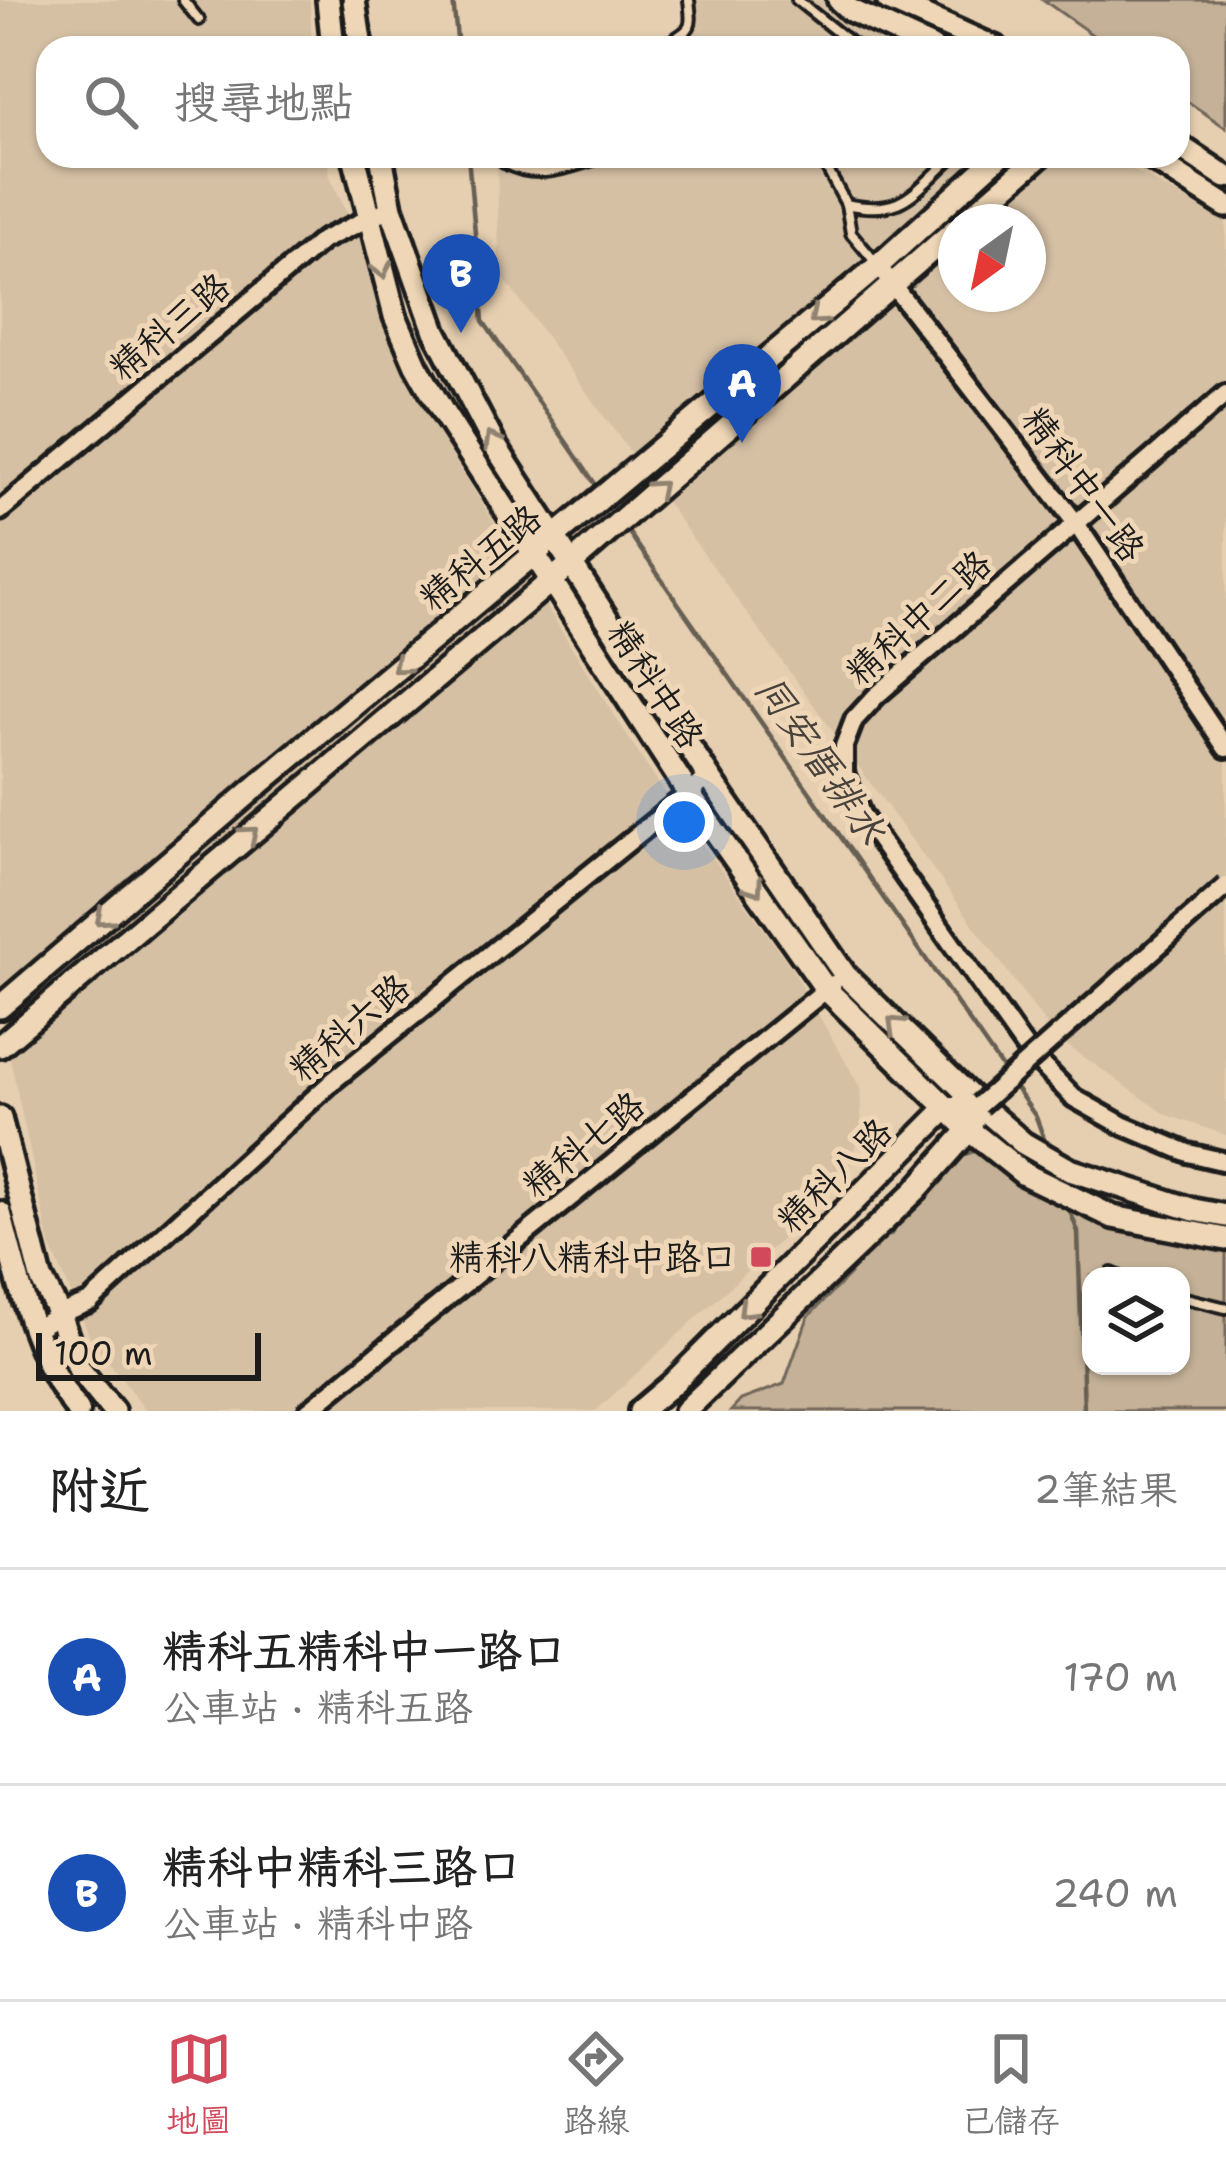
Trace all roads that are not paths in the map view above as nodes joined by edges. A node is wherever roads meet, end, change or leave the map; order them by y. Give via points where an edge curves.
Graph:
1 (183, 0) edge
2 (328, 0) edge
3 (354, 0) edge
4 (689, 0) edge
5 (797, 0) edge
6 (839, 0) edge
7 (888, 0) edge
8 (200, 20) dead end
9 (332, 36) edge
10 (359, 36) edge
11 (680, 36) edge
12 (842, 36) edge
13 (906, 36) edge
14 (969, 36) edge
15 (1190, 154) edge
16 (357, 168) edge
17 (384, 168) edge
18 (513, 168) edge
19 (565, 168) edge
20 (826, 168) edge
21 (941, 168) edge
22 (986, 168) edge
23 (1026, 168) edge
24 (1167, 168) edge
25 (1226, 177) edge
26 (846, 204) junction
27 (985, 204) edge
28 (1226, 206) edge
29 (391, 208) junction
30 (368, 216) junction
31 (938, 245) edge
32 (878, 266) junction
33 (892, 285) junction
34 (1226, 394) edge
35 (0, 512) edge
36 (1076, 522) junction
37 (555, 538) junction
38 (534, 554) junction
39 (570, 565) junction
40 (549, 581) junction
41 (1226, 748) edge
42 (709, 777) junction
43 (689, 794) junction
44 (1226, 886) edge
45 (845, 975) junction
46 (826, 989) junction
47 (0, 1007) edge
48 (0, 1046) edge
49 (979, 1105) junction
50 (947, 1108) junction
51 (0, 1118) edge
52 (969, 1130) junction
53 (1226, 1162) edge
54 (0, 1213) edge
55 (1226, 1216) edge
56 (1226, 1239) edge
57 (1190, 1299) edge
58 (1226, 1308) edge
59 (58, 1314) junction
60 (36, 1329) junction
61 (78, 1411) edge
62 (113, 1411) edge
63 (308, 1411) edge
64 (640, 1411) edge
65 (685, 1411) edge

1 - 8 lane
2 - 9 street
3 - 10 street
4 - 11 lane via 692,24
5 - 12 lane
6 - 13 street
7 - 14 street
15 - 25 street
16 - 30 street, 精科中路
17 - 29 street, 精科中路
18 - 19 lane
20 - 26 lane
21 - 26 lane via 898,206
22 - 32 street, 精科五路
23 - 27 street
24 - 28 street
26 - 32 lane via 851,232
29 - 30 street, 精科三路
37 -> 29 street, 精科中路 via 435,331
30 - 35 street, 精科三路 via 323,240
30 -> 38 street, 精科中路 via 416,365
31 - 33 street, 精科五路
32 - 33 street, 精科中一路
32 -> 37 street, 精科五路
33 - 36 street, 精科中一路
39 -> 33 street, 精科五路
34 - 36 street, 精科中二路
36 - 41 street, 精科中一路
36 - 53 street, 精科中二路 via 876,696 854,720 844,773 862,817 1025,1048 1074,1098 1188,1153
37 - 38 street, 精科五路
37 - 39 street, 精科中路
38 - 40 street, 精科中路
38 -> 47 street, 精科五路
39 - 40 street, 精科五路
39 - 42 street, 精科中路
40 - 43 street, 精科中路
48 -> 40 street, 精科五路
42 - 43 street, 精科六路
42 - 45 street, 精科中路
43 -> 46 street, 精科中路
43 - 59 street, 精科六路 via 334,1080 90,1302
44 - 49 street, 精科八路, bridge
45 - 46 street, 精科七路
49 -> 45 street, 精科中路
46 - 50 street, 精科中路
46 - 63 street, 精科七路
49 - 50 street
49 - 52 street, 精科八路
49 - 55 street, 精科中路 via 1070,1169
50 - 52 street, 精科中路
50 -> 64 street, 精科八路
51 - 59 street via 41,1278
52 - 56 street, 精科中路 via 1024,1174 1113,1217
52 - 65 street, 精科八路
54 - 60 street
57 - 58 lane
59 - 60 street, 精科六路
59 - 62 street via 79,1369
60 - 61 street

